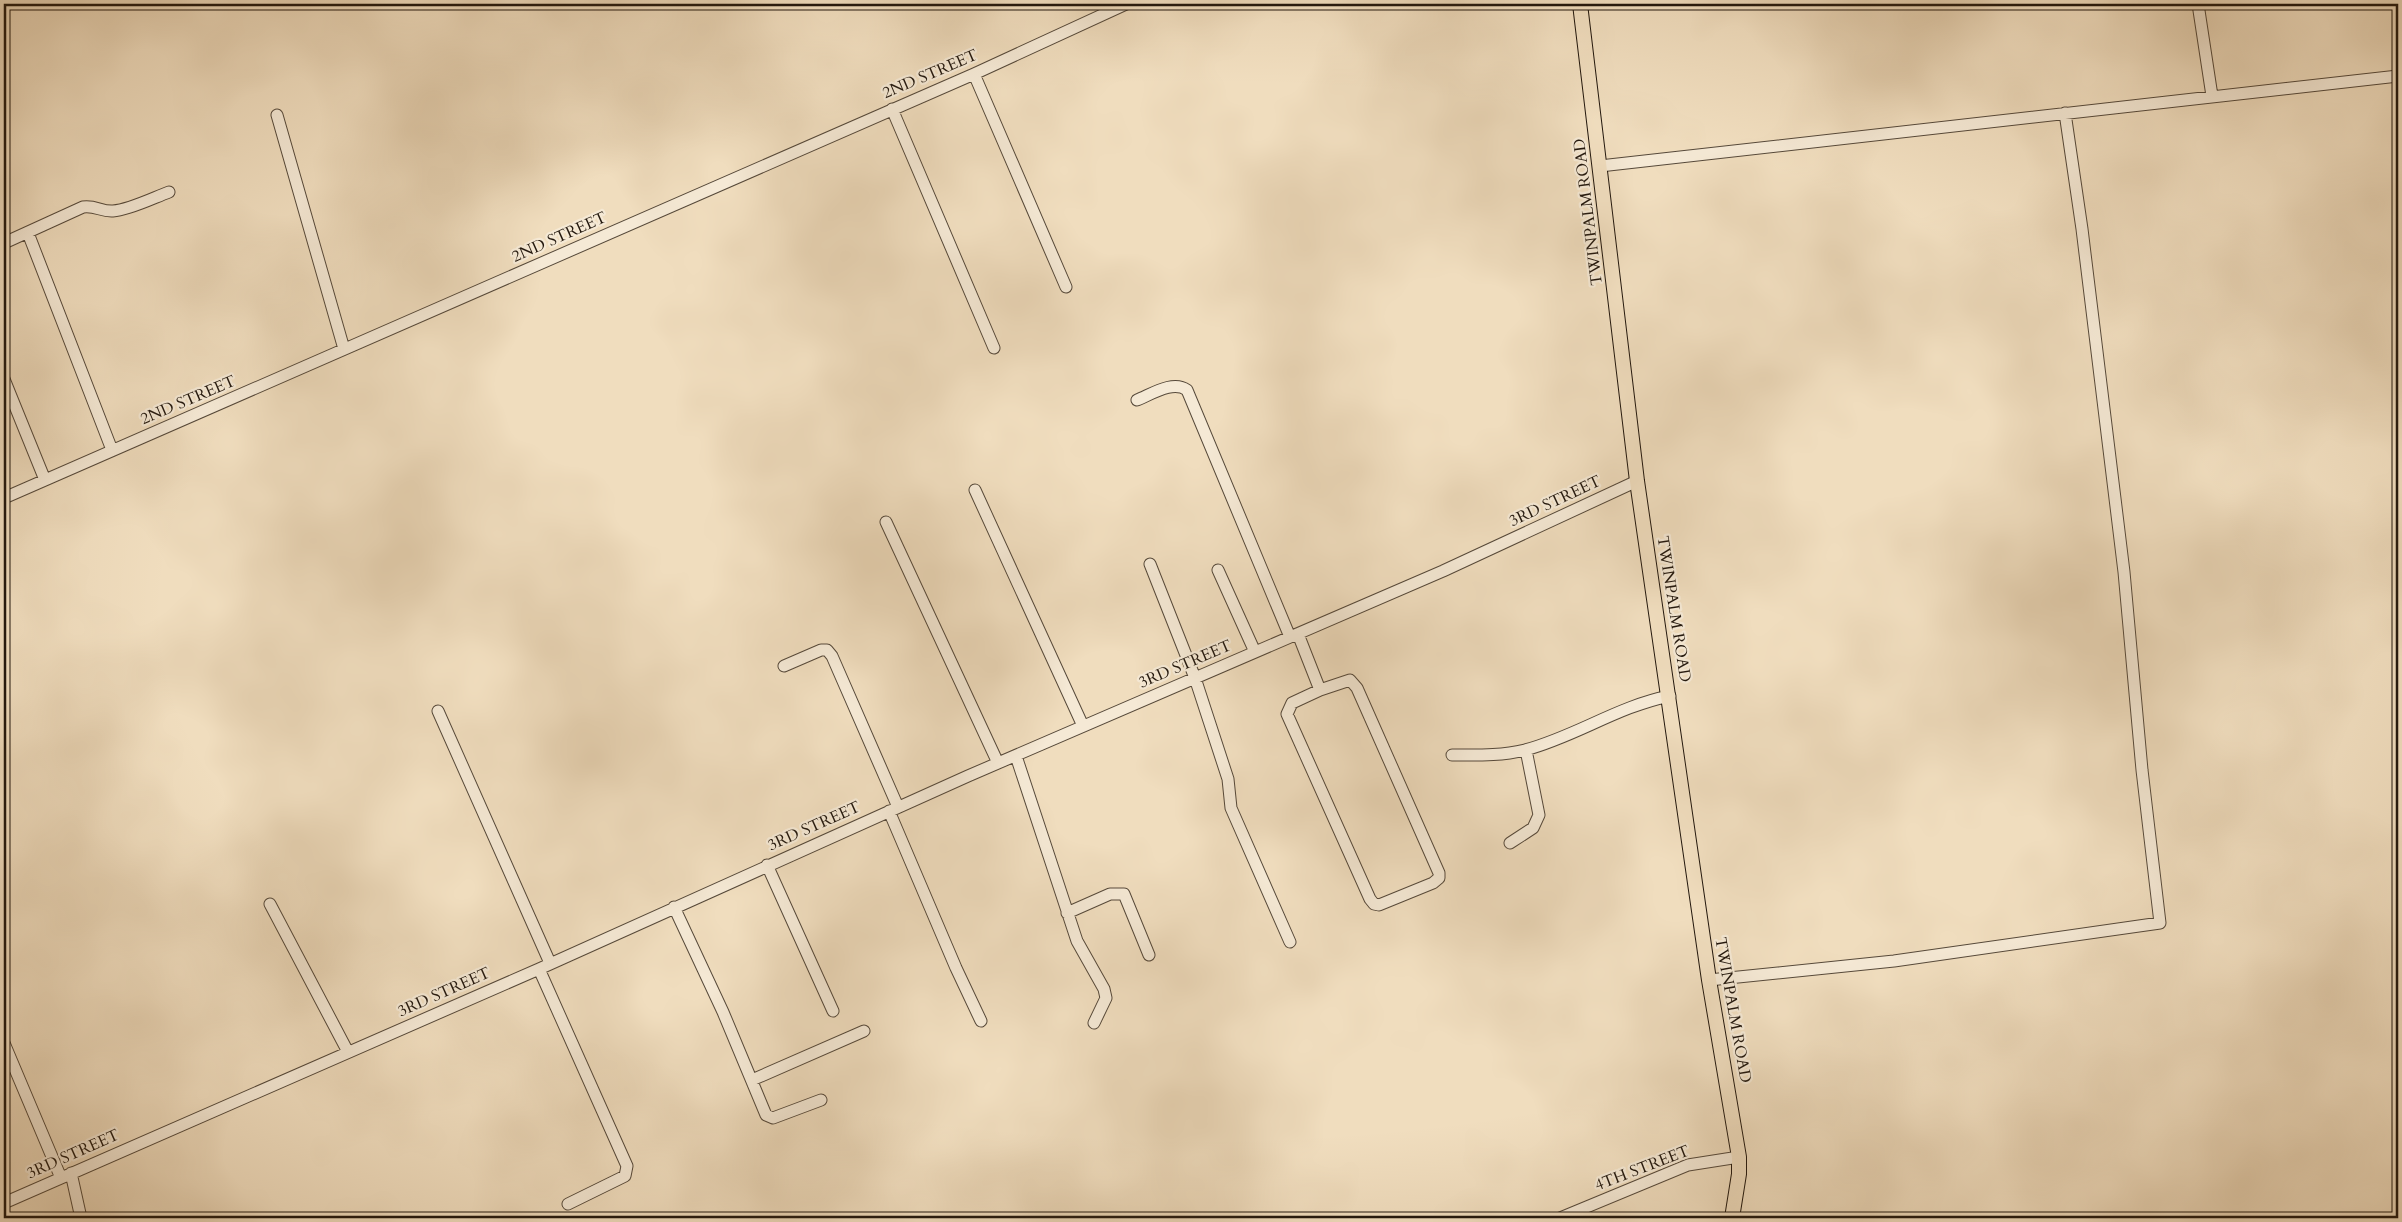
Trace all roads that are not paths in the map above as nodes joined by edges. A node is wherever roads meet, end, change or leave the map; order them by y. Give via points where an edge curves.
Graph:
1 (1126, 4) edge
2 (1580, 4) edge
3 (2198, 4) edge
4 (974, 74) junction
5 (2398, 76) edge
6 (2212, 96) junction
7 (892, 109) junction
8 (2065, 113) junction
9 (277, 115) dead end
10 (1600, 166) junction
11 (169, 192) dead end
12 (28, 233) junction
13 (4, 243) edge
14 (1066, 287) dead end
15 (994, 348) dead end
16 (344, 349) junction
17 (4, 379) edge
18 (1137, 400) dead end
19 (112, 450) junction
20 (45, 480) junction
21 (1637, 481) junction
22 (975, 490) dead end
23 (4, 498) edge
24 (886, 522) dead end
25 (1150, 564) dead end
26 (1218, 570) dead end
27 (1294, 636) junction
28 (1255, 652) junction
29 (784, 666) dead end
30 (1195, 678) junction
31 (1320, 690) junction
32 (1670, 696) junction
33 (438, 711) dead end
34 (1083, 726) junction
35 (1526, 750) junction
36 (1452, 754) dead end
37 (1016, 756) junction
38 (998, 763) junction
39 (894, 809) junction
40 (1510, 843) dead end
41 (767, 865) junction
42 (270, 904) dead end
43 (674, 907) junction
44 (1068, 913) junction
45 (1290, 942) dead end
46 (1149, 955) dead end
47 (550, 963) junction
48 (539, 969) junction
49 (1709, 980) junction
50 (833, 1011) dead end
51 (981, 1021) dead end
52 (1094, 1023) dead end
53 (864, 1032) dead end
54 (4, 1043) edge
55 (348, 1052) junction
56 (752, 1080) junction
57 (821, 1100) dead end
58 (1738, 1157) junction
59 (66, 1175) junction
60 (4, 1202) edge
61 (568, 1204) dead end
62 (81, 1218) edge
63 (1560, 1218) edge
64 (1732, 1218) edge

1 - 4 street, 2ND STREET
2 - 10 main road, TWINPALM ROAD
3 - 6 street
4 - 7 street, 2ND STREET
4 - 14 street
5 - 6 street
6 - 8 street
7 - 15 street
7 - 16 street, 2ND STREET
8 - 10 street
8 - 49 street via 2084,239 2124,572 2160,923 1894,961
9 - 16 street
10 - 21 main road, TWINPALM ROAD
11 - 12 street via 116,211 83,207
12 - 13 street
12 - 19 street
16 - 19 street, 2ND STREET
17 - 20 street
18 - 27 street via 1169,387 1182,386 1187,390
19 - 20 street, 2ND STREET
20 - 23 street, 2ND STREET
21 - 27 street, 3RD STREET
21 - 32 main road, TWINPALM ROAD
22 - 34 street
24 - 38 street
25 - 30 street
26 - 28 street
27 - 28 street, 3RD STREET
27 - 31 street
28 - 30 street, 3RD STREET
29 - 39 street via 821,650 827,650 832,656
30 - 34 street, 3RD STREET
30 - 45 street via 1228,779 1231,808
31 - 31 street via 1292,703 1287,714 1370,899 1379,905 1434,883 1439,872 1354,683 1342,681
32 - 35 street via 1645,701
32 - 49 main road, TWINPALM ROAD
33 - 47 street
34 - 37 street, 3RD STREET
35 - 36 street via 1500,755
35 - 40 street via 1539,815 1533,828
37 - 38 street, 3RD STREET
37 - 44 street
38 - 39 street, 3RD STREET
39 - 41 street, 3RD STREET
39 - 51 street via 956,968
41 - 43 street, 3RD STREET
41 - 50 street
42 - 55 street
43 - 47 street, 3RD STREET
43 - 56 street
44 - 46 street via 1110,894 1124,894
44 - 52 street via 1077,941 1104,989 1106,998
47 - 48 street, 3RD STREET
48 - 55 street, 3RD STREET
48 - 61 street via 627,1166 625,1176
49 - 58 main road, TWINPALM ROAD
53 - 56 street
54 - 59 street
55 - 59 street, 3RD STREET
56 - 57 street via 769,1118
58 - 63 street, 4TH STREET via 1688,1165
58 - 64 main road, TWINPALM ROAD via 1739,1174
59 - 60 street, 3RD STREET
59 - 62 street

